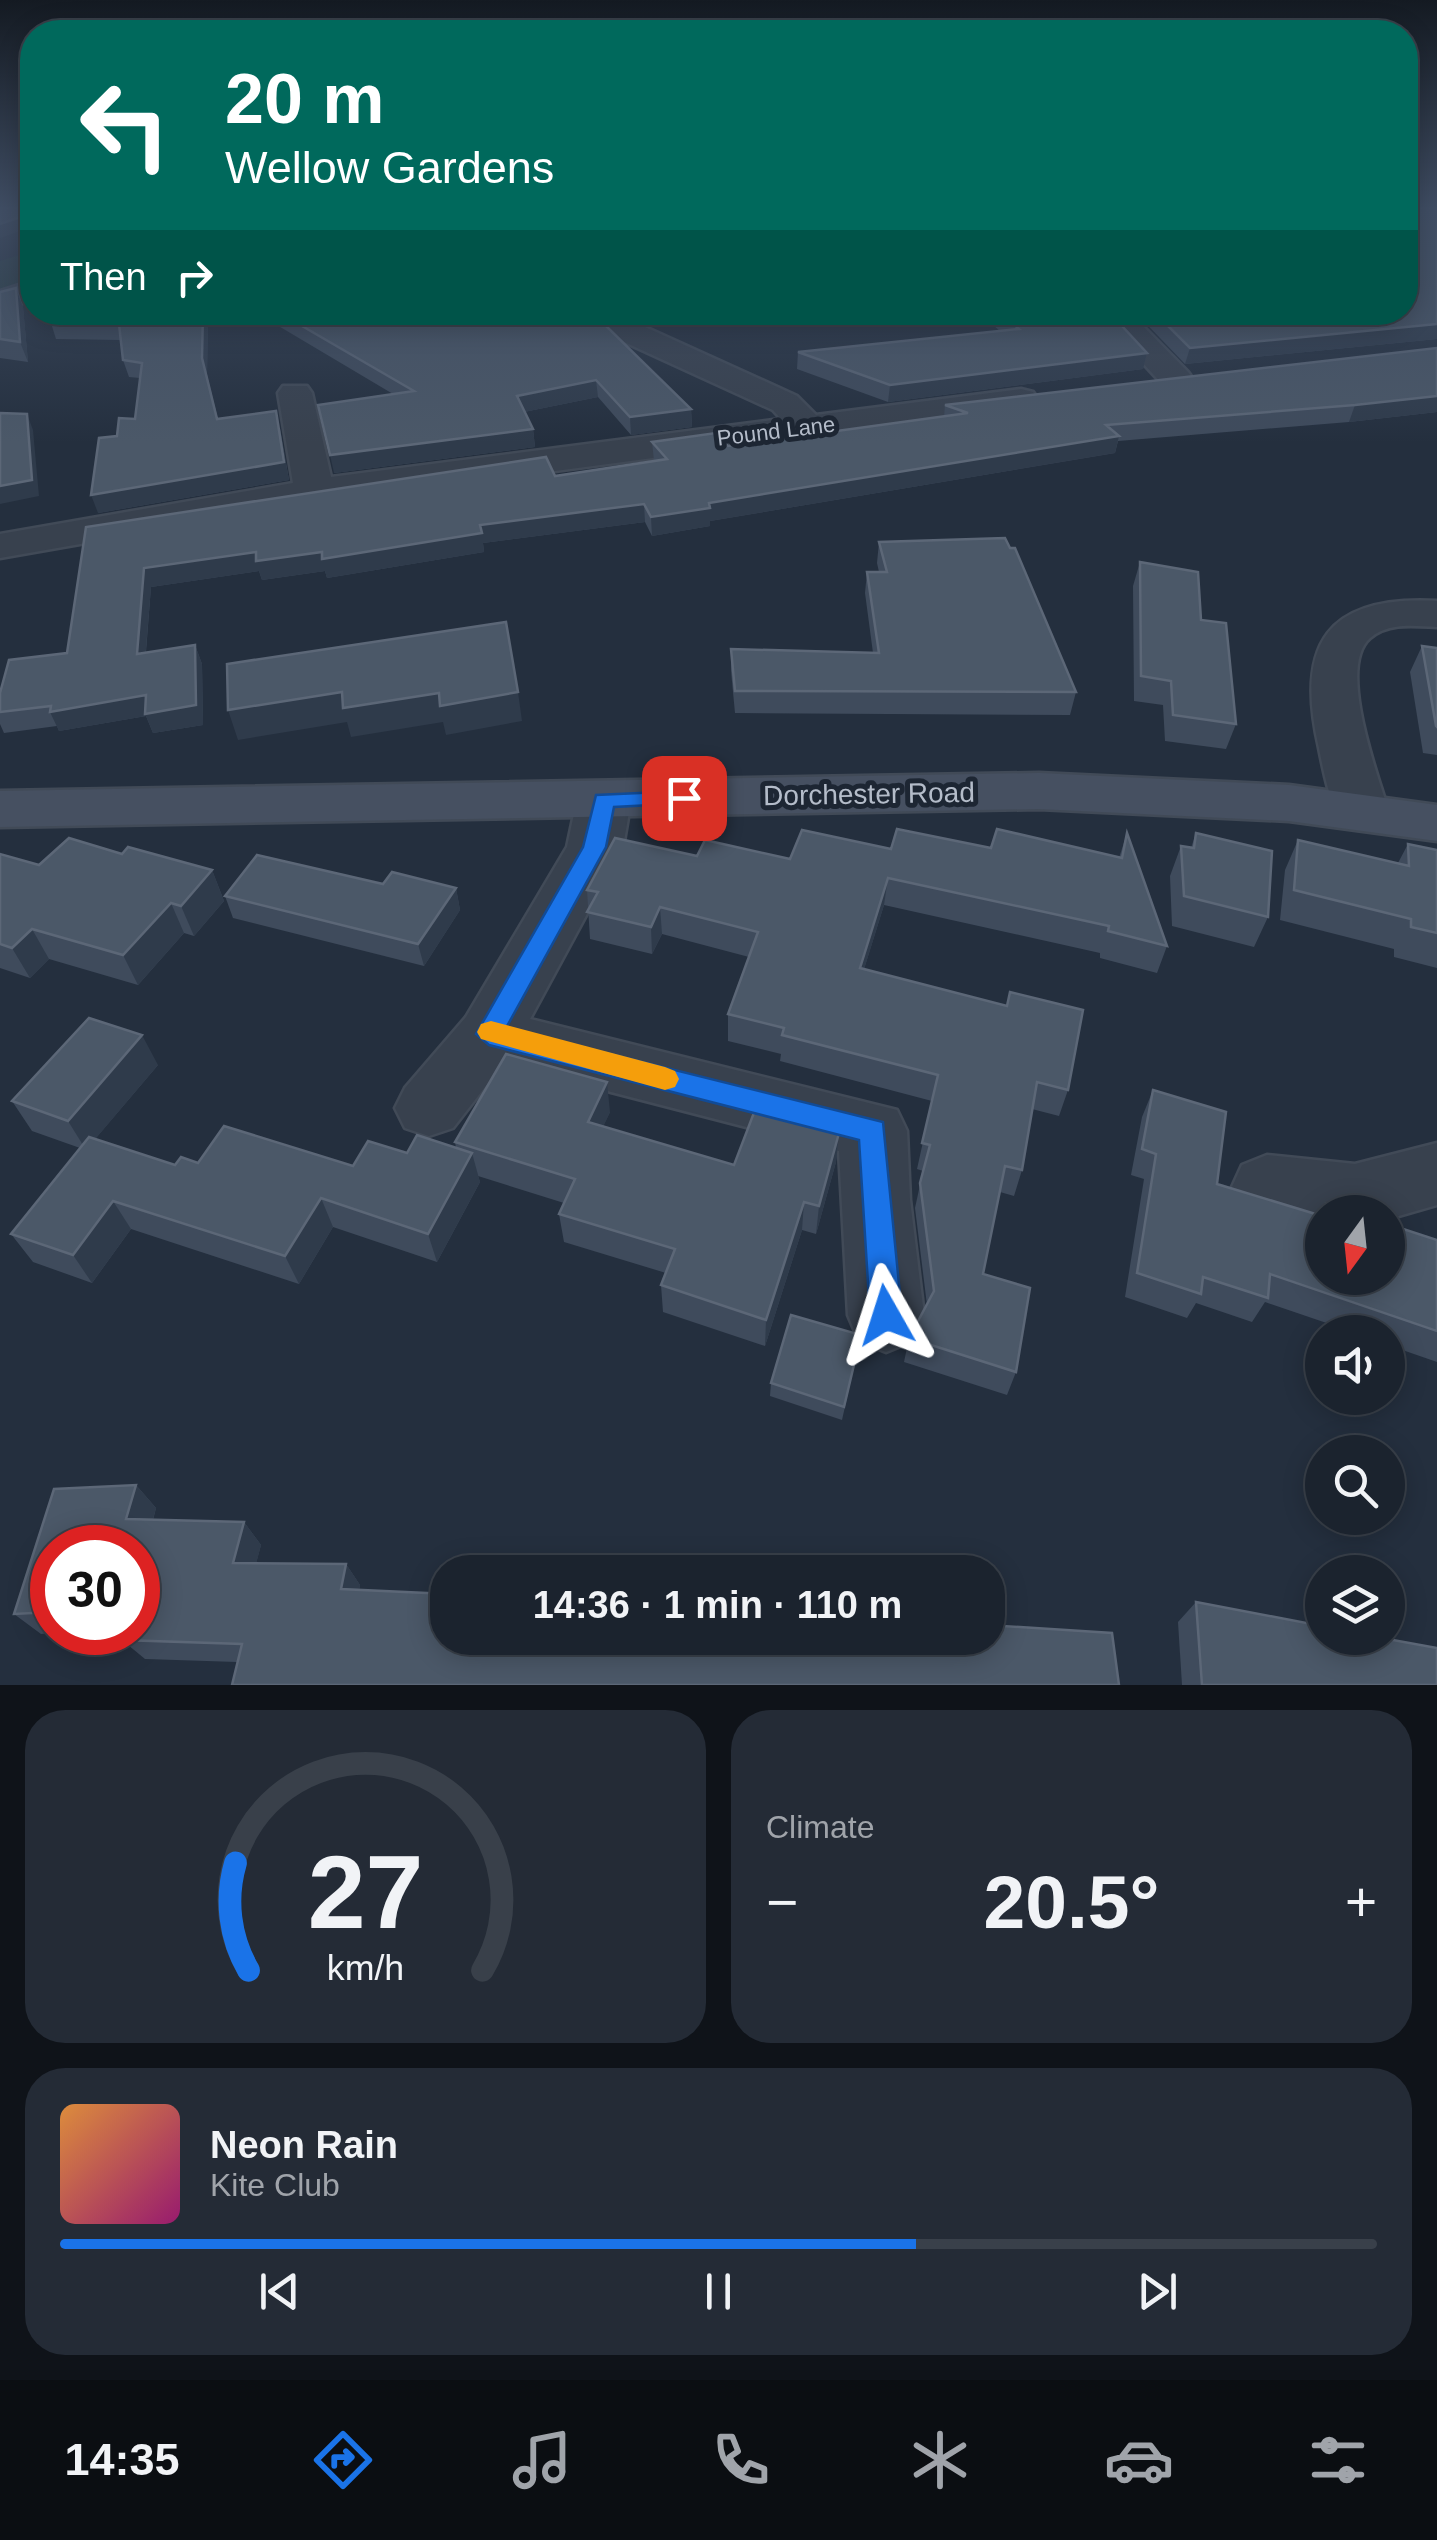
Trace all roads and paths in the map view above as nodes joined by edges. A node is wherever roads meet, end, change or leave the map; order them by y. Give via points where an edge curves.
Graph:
1 (614, 325) edge
2 (1123, 325) edge
3 (1214, 375) edge
4 (1176, 379) junction
5 (1137, 384) edge
6 (295, 394) dead end
7 (1059, 394) edge
8 (806, 427) junction
9 (314, 491) junction
10 (0, 546) edge
11 (1437, 614) edge
12 (604, 800) junction
13 (1360, 809) junction
14 (0, 810) edge
15 (1437, 823) edge
16 (489, 1034) junction
17 (428, 1108) dead end
18 (1437, 1174) edge
19 (1266, 1187) dead end
20 (886, 1315) dead end

1 - 8 street via 785,403
2 - 4 street
3 - 4 street
4 - 5 street
6 - 9 street
7 - 8 street, Pound Lane
8 - 9 street, Pound Lane
9 - 10 street, Pound Lane
11 - 13 street via 1375,617 1338,644 1338,716
12 - 13 street, Dorchester Road via 1039,790
12 - 14 street, Dorchester Road
12 - 16 street via 595,847
13 - 15 street, Dorchester Road
16 - 17 street
16 - 20 street via 873,1131
18 - 19 street via 1355,1196

